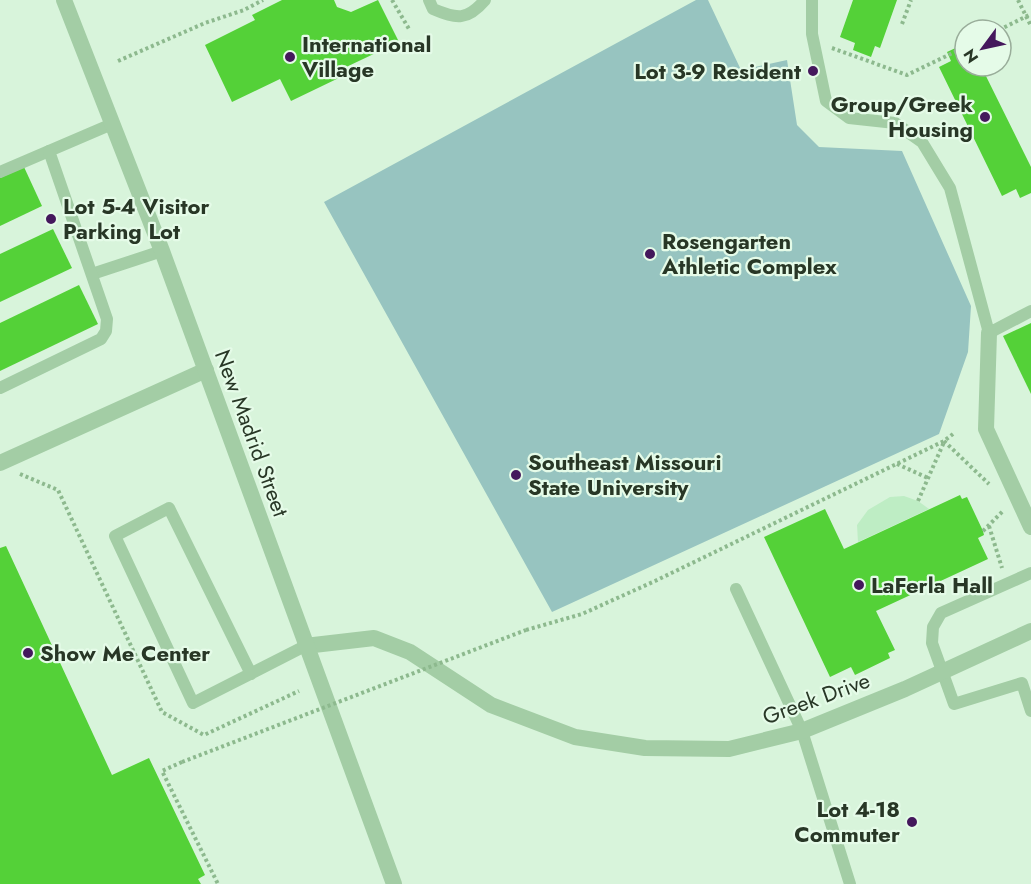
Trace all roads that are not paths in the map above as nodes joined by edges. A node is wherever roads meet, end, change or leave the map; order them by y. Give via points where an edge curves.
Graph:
1 (64, 0) edge
2 (429, 0) edge
3 (485, 0) edge
4 (812, 0) edge
5 (112, 124) junction
6 (49, 150) junction
7 (0, 172) edge
8 (162, 251) junction
9 (92, 274) junction
10 (1031, 311) edge
11 (989, 333) junction
12 (206, 370) junction
13 (0, 388) edge
14 (0, 463) edge
15 (1031, 527) edge
16 (1031, 573) edge
17 (736, 589) dead end
18 (1031, 631) edge
19 (305, 646) junction
20 (942, 672) junction
21 (251, 674) junction
22 (1031, 711) edge
23 (802, 731) junction
24 (394, 884) edge
25 (850, 884) edge

1 - 5 street, New Madrid Street
2 - 3 lane via 433,9 452,17 467,16
4 - 11 lane via 812,34 826,101 849,118 896,123 922,142 950,188
5 - 6 lane
5 - 8 street, New Madrid Street
6 - 7 lane
6 - 9 lane
8 - 9 lane
8 - 12 street, New Madrid Street
9 - 13 lane via 107,319 102,339
10 - 11 lane
11 - 15 street via 986,429
12 - 14 street
12 - 19 street, New Madrid Street
16 - 20 lane via 941,613 933,627 932,644
17 - 23 lane
18 - 20 street, Greek Drive
19 - 21 lane
19 - 23 street, Greek Drive via 374,638 410,652 491,705 575,737 645,748 729,749
19 - 24 street, New Madrid Street
20 - 22 lane via 954,704 1022,683
20 - 23 street, Greek Drive
21 - 21 lane via 193,703 115,536 170,508
23 - 25 lane

